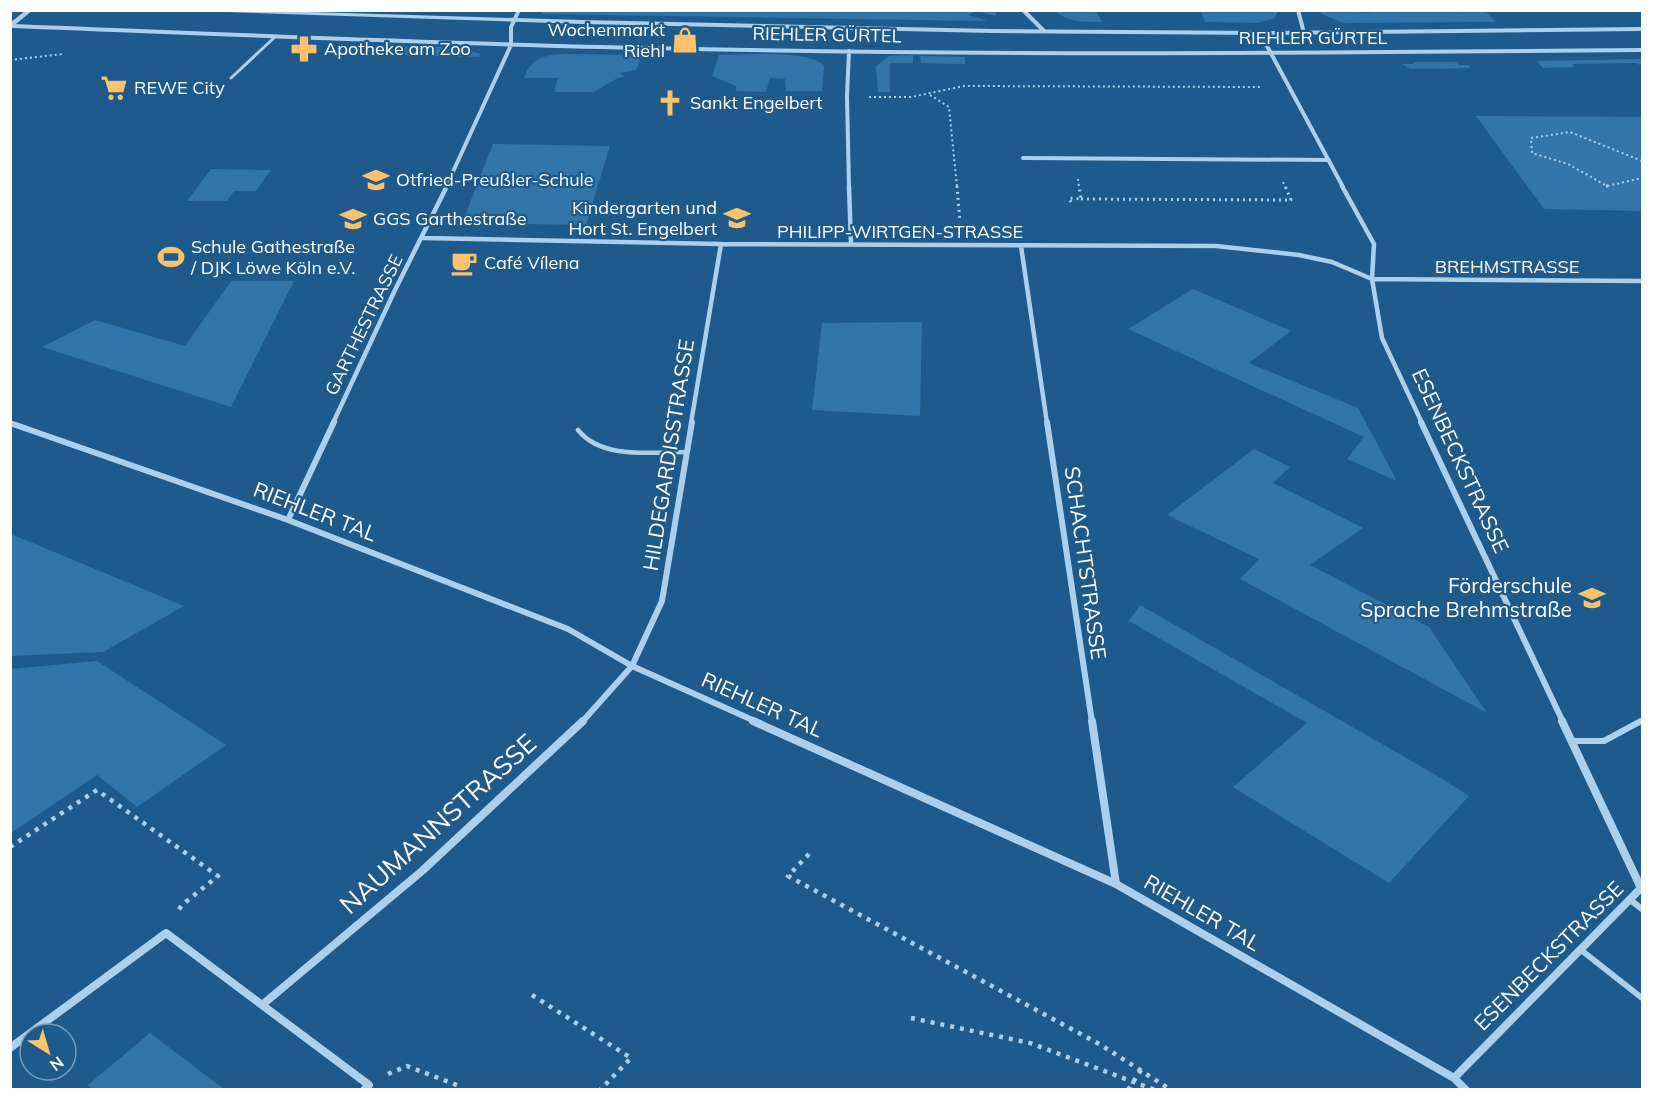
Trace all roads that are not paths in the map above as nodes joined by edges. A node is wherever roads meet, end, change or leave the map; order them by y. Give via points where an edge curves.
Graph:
1 (30, 10) edge
2 (171, 10) edge
3 (519, 10) edge
4 (1023, 10) edge
5 (1298, 10) edge
6 (513, 21) junction
7 (11, 27) edge
8 (1642, 29) edge
9 (1044, 31) junction
10 (1260, 33) junction
11 (1304, 33) junction
12 (276, 36) junction
13 (511, 45) junction
14 (1642, 50) edge
15 (849, 51) junction
16 (1273, 54) junction
17 (231, 78) dead end
18 (1023, 158) dead end
19 (1329, 160) junction
20 (423, 238) junction
21 (721, 244) junction
22 (851, 244) junction
23 (1021, 246) junction
24 (1372, 279) junction
25 (1642, 281) edge
26 (10, 423) edge
27 (578, 430) dead end
28 (687, 452) junction
29 (288, 520) junction
30 (632, 666) junction
31 (1642, 720) edge
32 (1572, 741) junction
33 (1116, 884) junction
34 (1629, 899) junction
35 (1642, 909) edge
36 (1580, 949) junction
37 (1642, 998) edge
38 (262, 1005) junction
39 (10, 1048) edge
40 (1454, 1078) junction
41 (367, 1087) edge
42 (1466, 1089) edge

1 - 7 street
2 - 6 street, RIEHLER GÜRTEL
3 - 6 street, GARTHESTRASSE
4 - 9 street
5 - 11 street
6 - 9 street, RIEHLER GÜRTEL
6 - 13 street, GARTHESTRASSE
7 - 12 street, RIEHLER GÜRTEL
8 - 11 street, RIEHLER GÜRTEL
9 - 10 street, RIEHLER GÜRTEL
10 - 11 street, RIEHLER GÜRTEL
10 - 16 street, ESENBECKSTRASSE
12 - 13 street, RIEHLER GÜRTEL
12 - 17 lane
13 - 15 street, RIEHLER GÜRTEL
13 - 20 street, GARTHESTRASSE
14 - 16 street, RIEHLER GÜRTEL
15 - 16 street, RIEHLER GÜRTEL
15 - 22 street
16 - 19 street, ESENBECKSTRASSE
18 - 19 street
19 - 24 street, ESENBECKSTRASSE via 1374,244
20 - 21 street, PHILIPP-WIRTGEN-STRASSE
20 - 29 street, GARTHESTRASSE
21 - 22 street, PHILIPP-WIRTGEN-STRASSE
21 - 28 street, HILDEGARDISSTRASSE
22 - 23 street, PHILIPP-WIRTGEN-STRASSE
23 - 24 street, PHILIPP-WIRTGEN-STRASSE via 1216,246 1299,255 1332,262
23 - 33 street, SCHACHTSTRASSE
24 - 25 street, BREHMSTRASSE
24 - 32 street, ESENBECKSTRASSE via 1382,338
26 - 29 street, RIEHLER TAL
27 - 28 lane via 589,442 608,450
28 - 30 street, HILDEGARDISSTRASSE via 662,601
29 - 30 street, RIEHLER TAL via 568,629
30 - 33 street, RIEHLER TAL
30 - 38 street, NAUMANNSTRASSE via 585,720 422,871
31 - 32 lane via 1604,741
32 - 34 street, ESENBECKSTRASSE via 1641,888
33 - 40 street, RIEHLER TAL
34 - 35 lane
34 - 36 street, ESENBECKSTRASSE
36 - 37 lane
36 - 40 street, ESENBECKSTRASSE
38 - 39 street via 166,933
38 - 41 street
40 - 42 street, RIEHLER TAL

